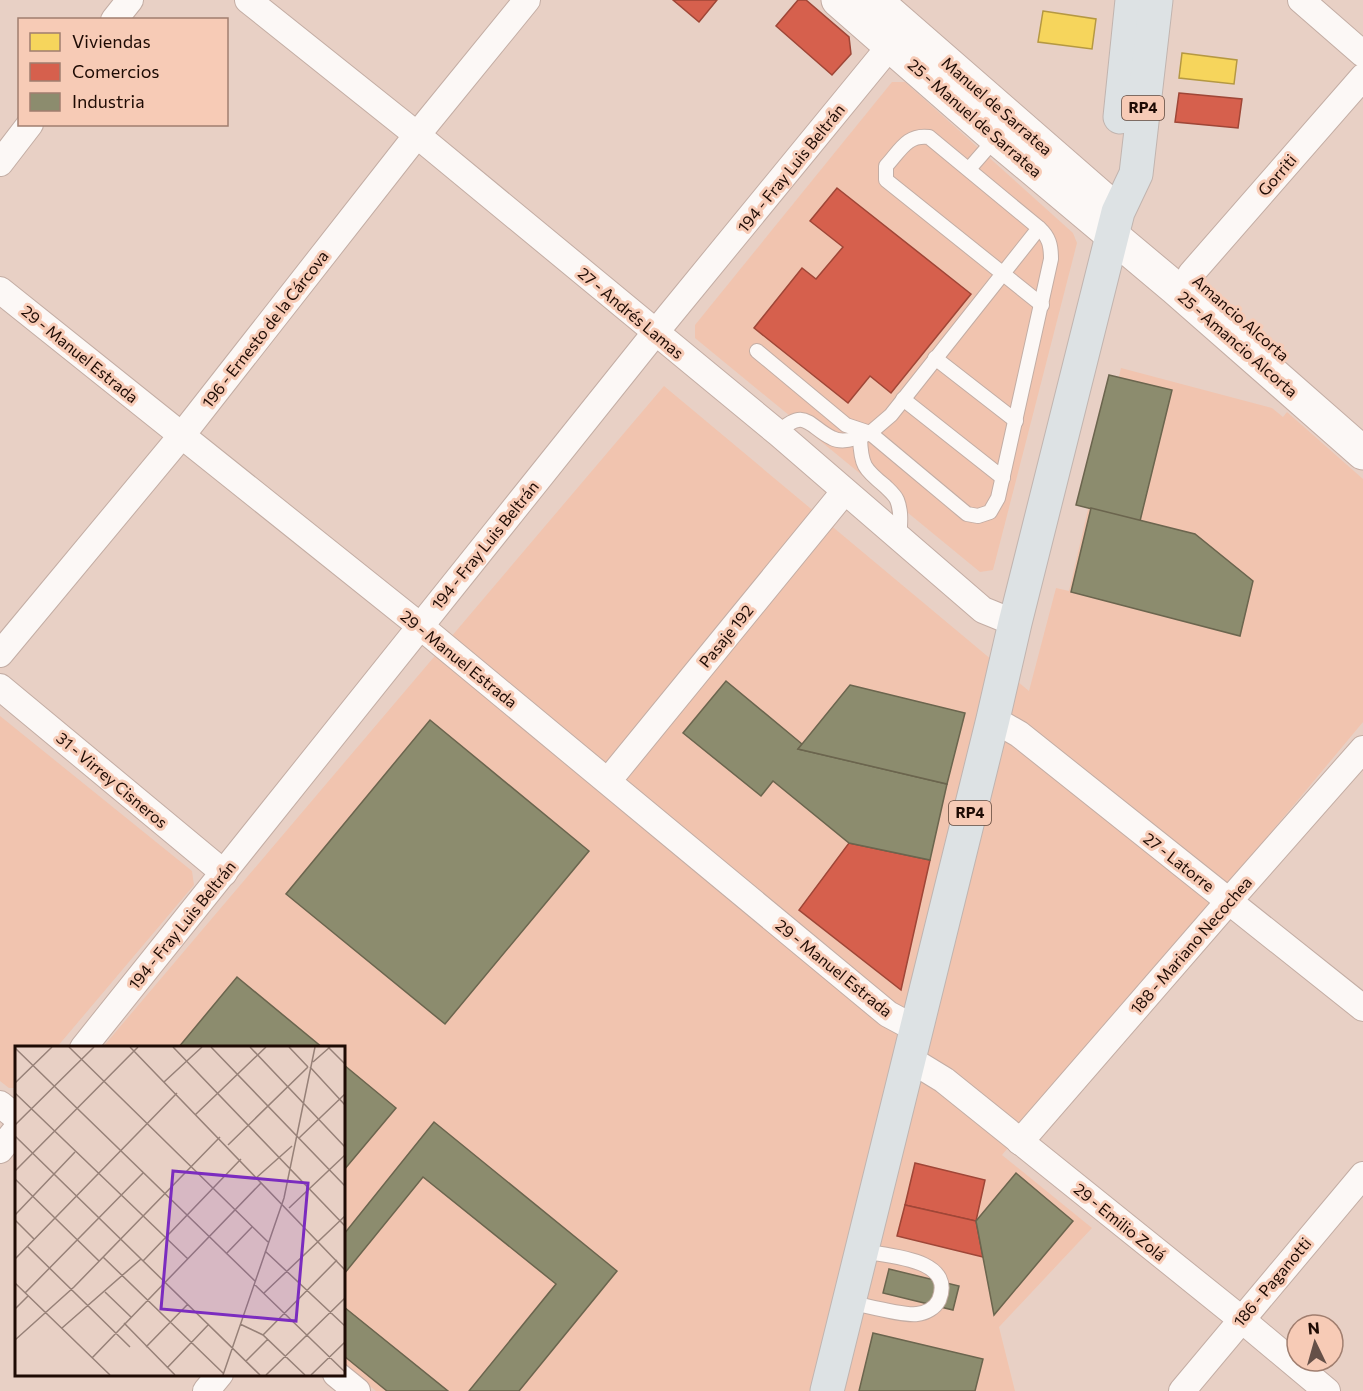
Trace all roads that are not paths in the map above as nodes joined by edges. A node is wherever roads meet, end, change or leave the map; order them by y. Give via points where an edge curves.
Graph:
1 (130, 0) edge
2 (248, 0) edge
3 (527, 0) edge
4 (875, 0) edge
5 (1132, 0) edge
6 (1156, 0) edge
7 (1301, 0) edge
8 (840, 1) edge
9 (116, 18) edge
10 (890, 46) junction
11 (1363, 54) edge
12 (1363, 77) edge
13 (28, 126) edge
14 (417, 135) junction
15 (996, 138) junction
16 (0, 163) edge
17 (969, 169) junction
18 (1115, 224) junction
19 (1039, 228) junction
20 (1002, 274) junction
21 (1191, 274) junction
22 (0, 290) edge
23 (1042, 305) junction
24 (655, 333) junction
25 (757, 351) dead end
26 (935, 358) junction
27 (903, 399) junction
28 (1016, 421) junction
29 (1363, 425) edge
30 (778, 433) junction
31 (182, 435) junction
32 (865, 435) junction
33 (1363, 453) edge
34 (1003, 478) junction
35 (844, 492) junction
36 (899, 539) junction
37 (1015, 624) junction
38 (420, 626) junction
39 (0, 654) edge
40 (0, 687) edge
41 (993, 719) junction
42 (1363, 750) edge
43 (608, 781) junction
44 (224, 873) junction
45 (1228, 901) junction
46 (1363, 1008) edge
47 (912, 1044) junction
48 (84, 1046) edge
49 (0, 1104) edge
50 (15, 1116) edge
51 (15, 1131) edge
52 (1020, 1142) junction
53 (0, 1150) edge
54 (1363, 1174) edge
55 (861, 1251) junction
56 (848, 1302) junction
57 (1241, 1319) junction
58 (218, 1376) edge
59 (338, 1376) edge
60 (206, 1391) edge
61 (357, 1391) edge
62 (826, 1391) edge
63 (1182, 1391) edge
64 (1327, 1391) edge

1 - 9 street
2 - 14 street, 27 - Andrés Lamas
3 - 14 street, 196 - Ernesto de la Cárcova
4 - 18 main road, Manuel de Sarratea
5 - 18 main road, RP4 via 1114,167
6 - 18 main road, RP4 via 1136,174
7 - 11 street
8 - 10 main road, 25 - Manuel de Sarratea
10 - 15 main road, 25 - Manuel de Sarratea
10 - 24 street, 194 - Fray Luis Beltrán
12 - 21 street, Gorriti
13 - 16 street
14 - 24 street, 27 - Andrés Lamas
14 - 31 street, 196 - Ernesto de la Cárcova
15 - 17 lane
15 - 18 main road, 25 - Manuel de Sarratea
17 - 19 lane
17 - 20 lane via 929,137 920,136 911,138 886,166 885,173 886,180
18 - 21 main road, Amancio Alcorta
18 - 33 main road, 25 - Amancio Alcorta
18 - 37 main road, RP4
19 - 20 lane
19 - 23 lane via 1048,236 1051,248
20 - 23 lane
20 - 26 lane
21 - 29 main road, Amancio Alcorta
22 - 31 street, 29 - Manuel Estrada
23 - 28 lane
24 - 30 street, 27 - Andrés Lamas
24 - 38 street, 194 - Fray Luis Beltrán
25 - 32 lane via 846,425
26 - 27 lane
26 - 28 lane
27 - 32 lane via 891,415
27 - 34 lane
28 - 34 lane
30 - 32 lane via 786,425 802,420 840,440
30 - 35 street, 27 - Andrés Lamas
31 - 38 street, 29 - Manuel Estrada
31 - 39 street, 196 - Ernesto de la Cárcova
32 - 34 lane via 967,514 990,512
32 - 36 lane via 862,464 897,500
35 - 36 street, 27 - Andrés Lamas
35 - 43 street, Pasaje 192
36 - 37 street, 27 - Andrés Lamas via 983,610
37 - 41 main road, RP4
38 - 43 street, 29 - Manuel Estrada
38 - 44 street, 194 - Fray Luis Beltrán
40 - 44 street, 31 - Virrey Cisneros
41 - 45 street, 27 - Latorre via 1019,734
41 - 47 main road, RP4
42 - 45 street, 188 - Mariano Necochea
43 - 47 street, 29 - Manuel Estrada via 888,1014
44 - 48 street, 194 - Fray Luis Beltrán
45 - 46 street, 27 - Latorre
45 - 52 street, 188 - Mariano Necochea
47 - 52 street, 29 - Emilio Zolá via 944,1080
47 - 55 main road, RP4
49 - 50 street
51 - 53 street
52 - 57 street, 29 - Emilio Zolá
54 - 57 street, 186 - Paganotti
55 - 56 main road, RP4
55 - 56 lane via 921,1263 933,1269 942,1291 927,1312 915,1315
56 - 62 main road, RP4
57 - 63 street, 186 - Paganotti
57 - 64 street, 29 - Emilio Zolá
58 - 60 street
59 - 61 street

